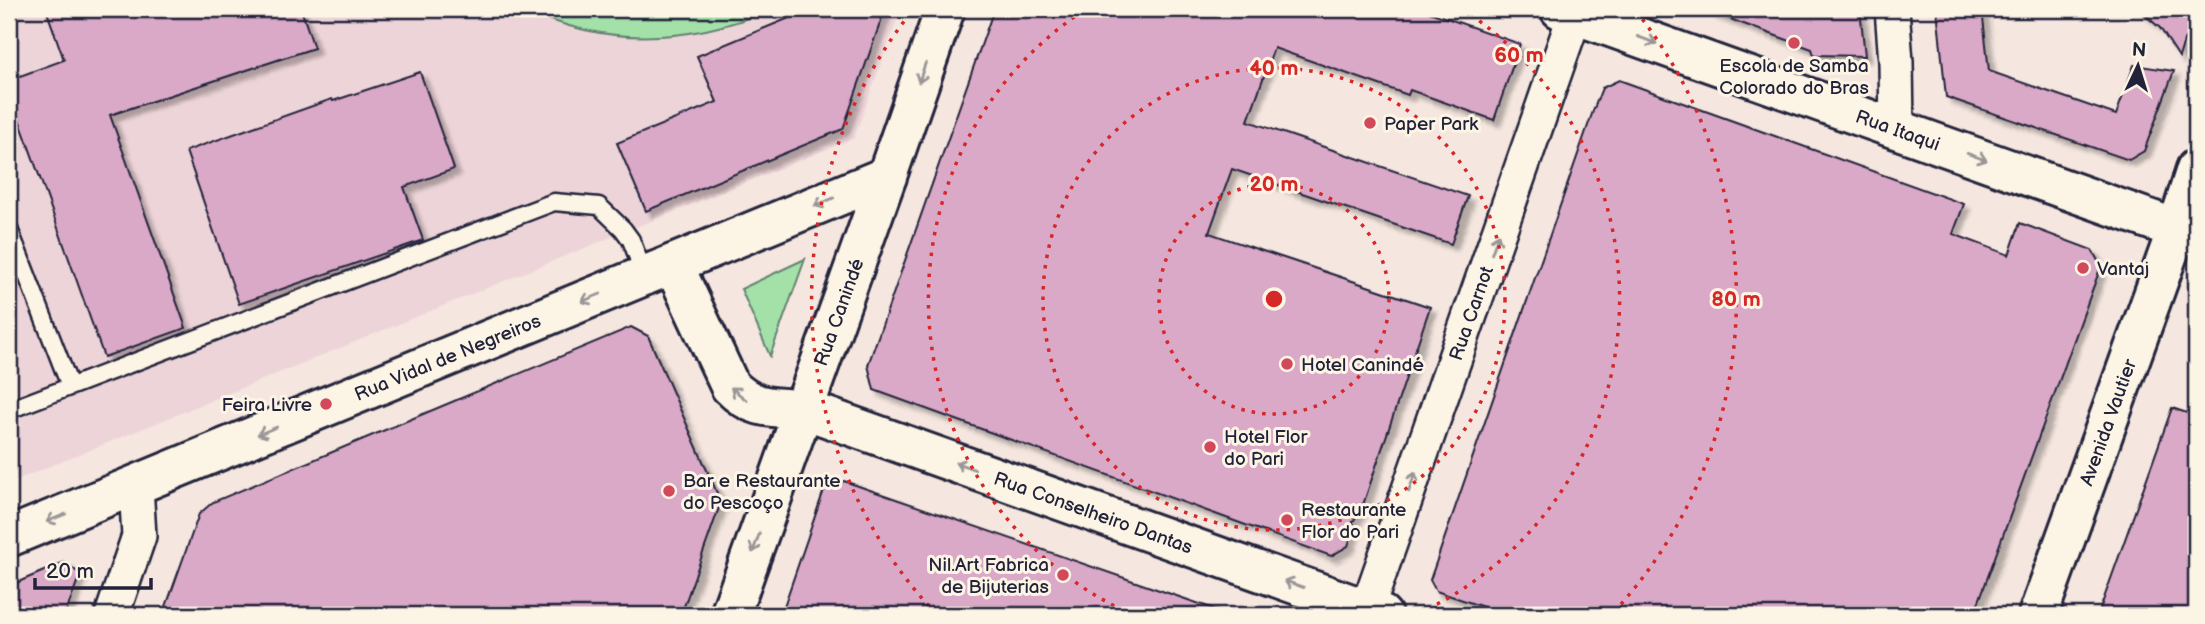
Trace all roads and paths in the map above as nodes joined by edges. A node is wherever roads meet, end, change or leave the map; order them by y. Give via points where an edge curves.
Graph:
1 (945, 9) edge
2 (1892, 9) edge
3 (1571, 11) edge
4 (1897, 128) junction
5 (2196, 169) edge
6 (887, 176) junction
7 (9, 229) edge
8 (2187, 232) edge
9 (659, 270) junction
10 (70, 386) junction
11 (804, 409) junction
12 (9, 410) edge
13 (136, 485) junction
14 (9, 537) edge
15 (1371, 614) edge
16 (112, 615) edge
17 (730, 615) edge
18 (2038, 615) edge

1 -> 6 street, Rua Canindé
2 - 4 street
3 -> 4 street, Rua Itaqui
15 -> 3 street, Rua Carnot
4 -> 8 street, Rua Itaqui
5 - 8 street, Avenida Vautier
6 -> 9 street, Rua Vidal de Negreiros
6 - 11 street, Rua Canindé
7 - 10 lane
8 - 18 street, Avenida Vautier
9 - 10 lane via 599,206 554,202
11 -> 9 street, Rua Conselheiro Dantas via 760,406 742,398 730,386
9 -> 13 street, Rua Vidal de Negreiros
10 - 12 lane
15 -> 11 street, Rua Conselheiro Dantas
11 -> 17 street, Rua Canindé
13 -> 14 street, Rua Vidal de Negreiros
13 - 16 street via 139,536

